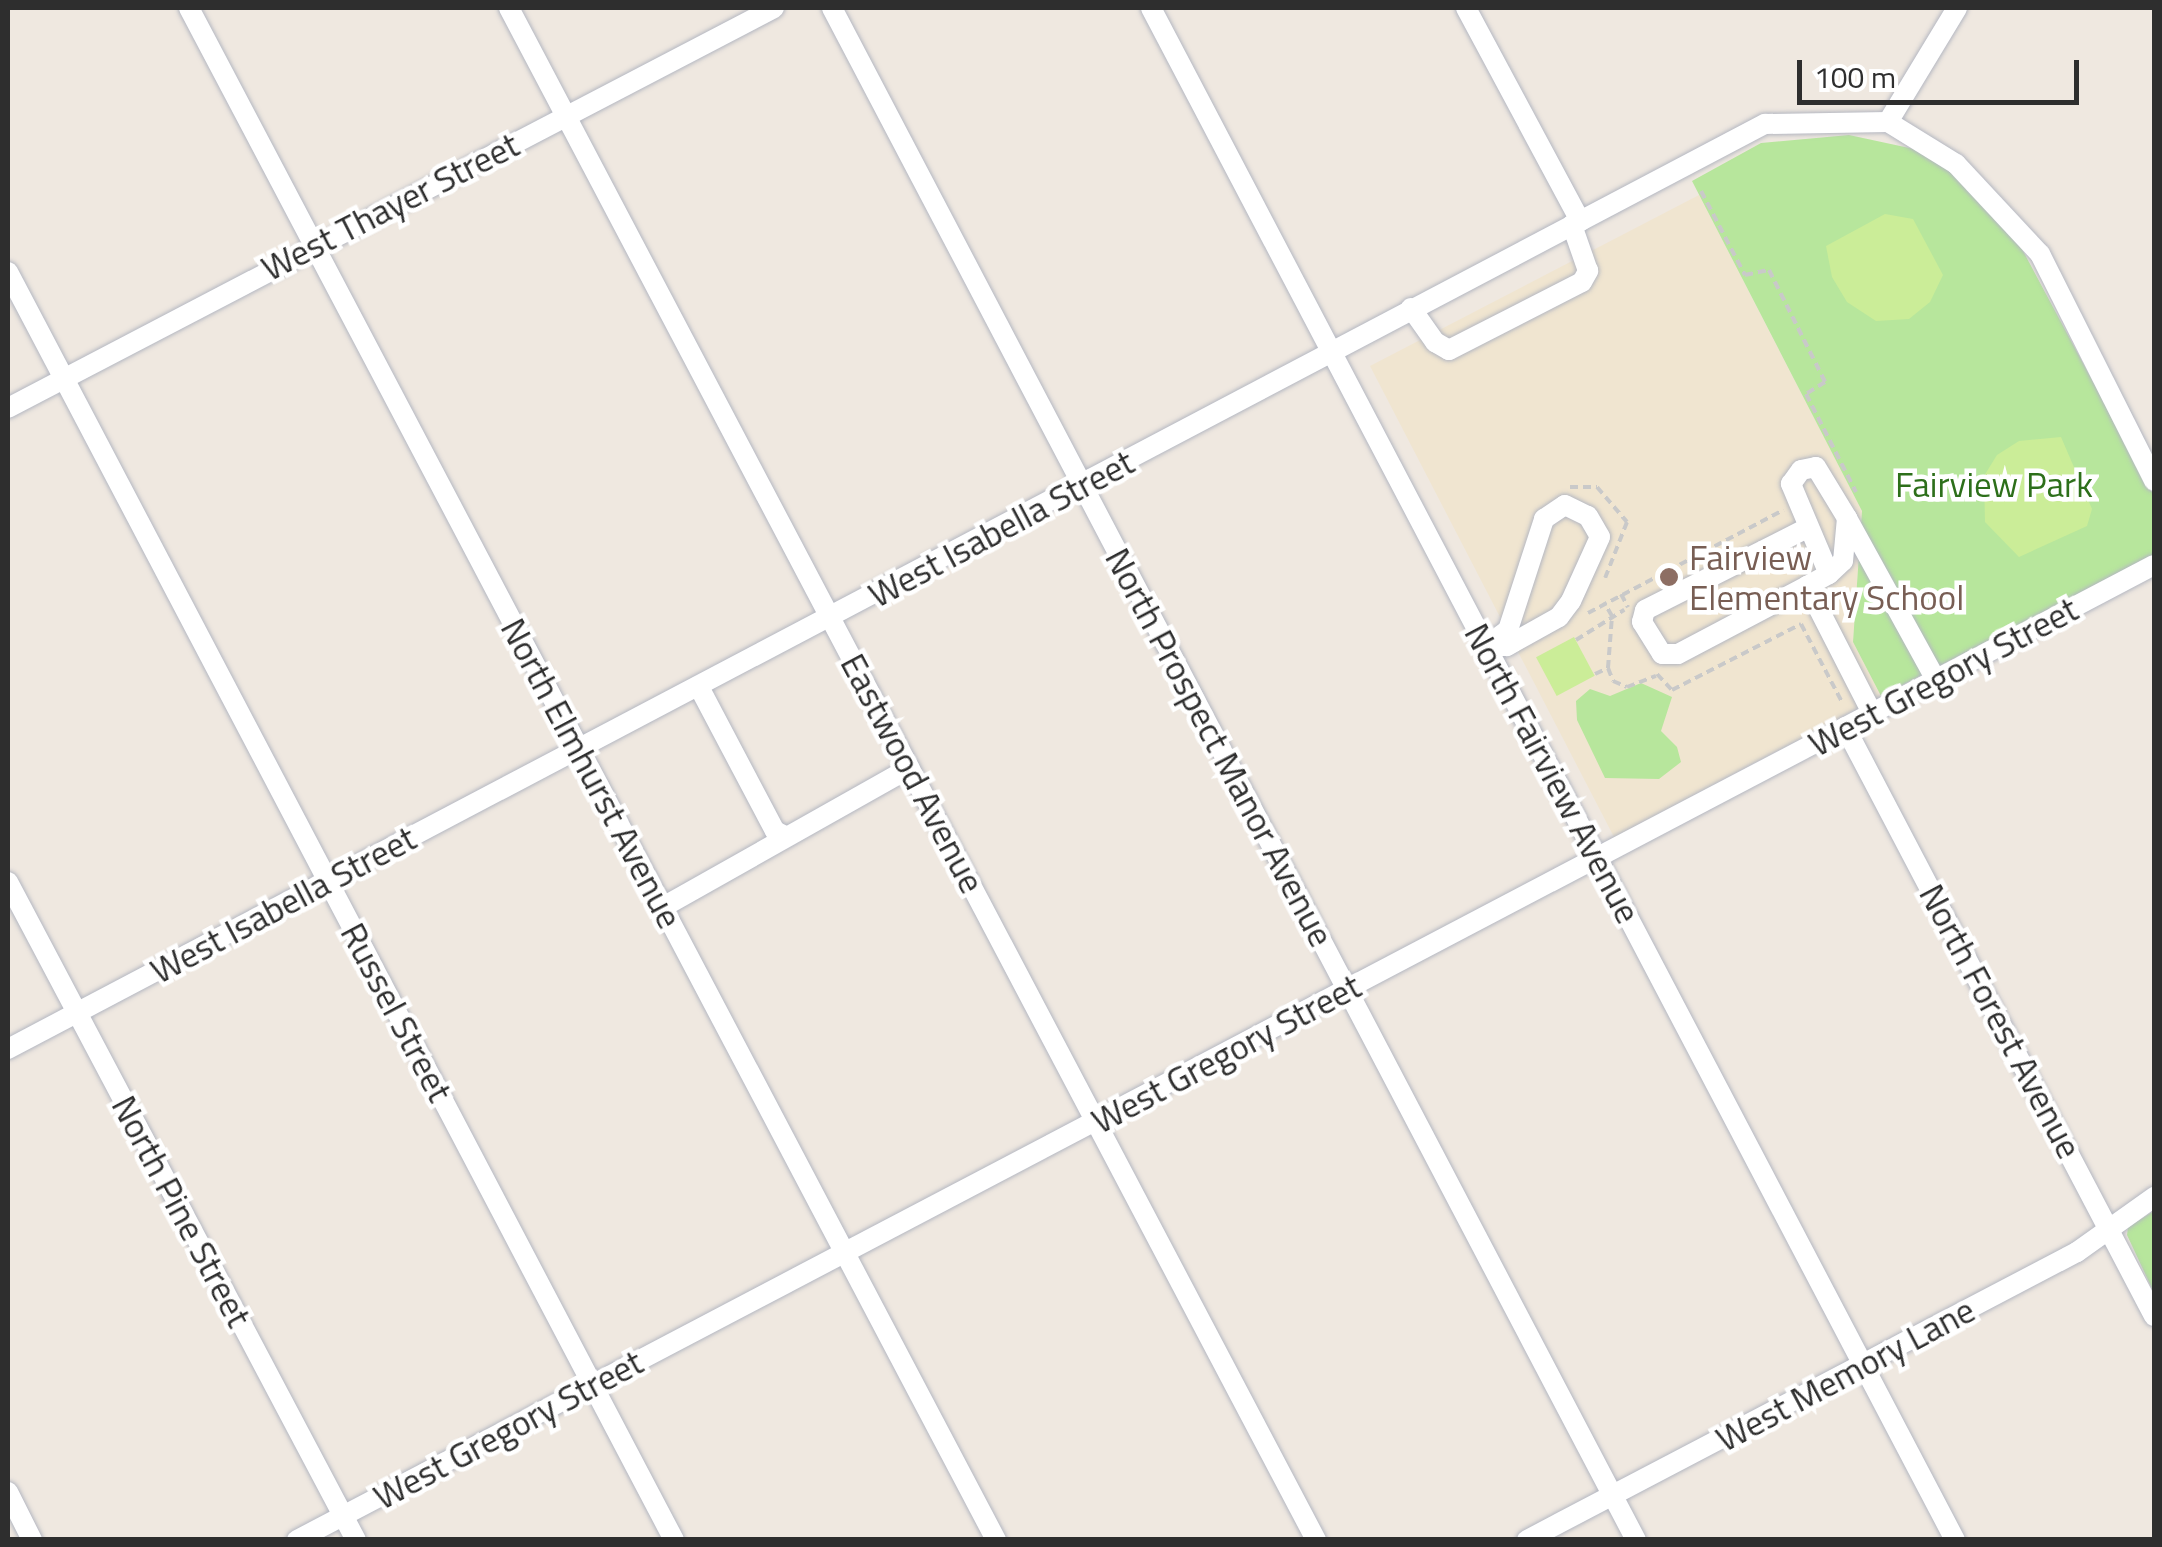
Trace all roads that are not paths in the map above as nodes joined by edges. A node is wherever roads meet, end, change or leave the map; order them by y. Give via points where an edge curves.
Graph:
1 (189, 8) edge
2 (509, 8) edge
3 (774, 8) edge
4 (832, 8) edge
5 (1150, 8) edge
6 (1466, 8) edge
7 (1957, 8) edge
8 (566, 116) junction
9 (1888, 122) junction
10 (1576, 223) junction
11 (313, 244) junction
12 (8, 272) edge
13 (1411, 308) junction
14 (1332, 352) junction
15 (65, 378) junction
16 (8, 408) edge
17 (2154, 481) edge
18 (1084, 486) junction
19 (1847, 518) junction
20 (1808, 528) junction
21 (2154, 565) edge
22 (1829, 574) junction
23 (1808, 586) junction
24 (831, 617) junction
25 (1486, 646) junction
26 (1936, 680) junction
27 (700, 687) junction
28 (1872, 714) junction
29 (1846, 727) junction
30 (580, 749) junction
31 (910, 768) junction
32 (785, 836) junction
33 (1598, 858) junction
34 (328, 880) junction
35 (8, 882) edge
36 (662, 907) junction
37 (1347, 989) junction
38 (77, 1012) junction
39 (8, 1050) edge
40 (1095, 1120) junction
41 (2154, 1197) edge
42 (2109, 1226) junction
43 (845, 1254) junction
44 (2154, 1316) edge
45 (1864, 1364) junction
46 (592, 1384) junction
47 (8, 1492) edge
48 (1612, 1495) junction
49 (343, 1516) junction
50 (32, 1540) edge
51 (297, 1540) edge
52 (356, 1540) edge
53 (674, 1540) edge
54 (996, 1540) edge
55 (1316, 1540) edge
56 (1527, 1540) edge
57 (1636, 1540) edge
58 (1955, 1540) edge

1 - 11 street, North Elmhurst Avenue
2 - 8 street, Eastwood Avenue
3 - 8 street, West Thayer Street
4 - 18 street, North Prospect Manor Avenue
5 - 14 street, North Fairview Avenue
6 - 10 street
7 - 9 street
8 - 11 street, West Thayer Street
8 - 24 street, Eastwood Avenue
9 - 10 street, West Isabella Street via 1765,124
9 - 17 street via 1956,164 2040,254
10 - 13 street, West Isabella Street
10 - 13 street via 1588,272 1582,282 1450,350 1435,342
11 - 15 street, West Thayer Street
11 - 30 street, North Elmhurst Avenue
12 - 15 street, Russel Street
13 - 14 street, West Isabella Street
14 - 18 street, West Isabella Street
14 - 25 street, North Fairview Avenue
15 - 16 street, West Thayer Street
15 - 34 street, Russel Street
18 - 24 street, West Isabella Street
18 - 37 street, North Prospect Manor Avenue
19 - 20 street via 1816,467 1801,470 1791,484
19 - 22 street via 1843,560
19 - 26 street
20 - 22 street
20 - 23 street via 1645,610 1642,622 1662,654 1678,654
21 - 26 street, West Gregory Street
22 - 23 street
23 - 28 street
24 - 27 street, West Isabella Street
24 - 31 street, Eastwood Avenue
25 - 25 street via 1507,646 1560,617 1600,537 1588,516 1564,506 1544,520 1508,630
25 - 33 street, North Fairview Avenue
26 - 28 street, West Gregory Street
27 - 30 street, West Isabella Street
27 - 32 street via 775,831
28 - 29 street, West Gregory Street
29 - 33 street, West Gregory Street
29 - 42 street, North Forest Avenue
30 - 34 street, West Isabella Street
30 - 36 street, North Elmhurst Avenue
31 - 32 street
31 - 40 street, Eastwood Avenue
32 - 36 street
33 - 37 street, West Gregory Street
33 - 45 street, North Fairview Avenue
34 - 38 street, West Isabella Street
34 - 46 street, Russel Street
35 - 38 street, North Pine Street
36 - 43 street, North Elmhurst Avenue
37 - 40 street, West Gregory Street
37 - 48 street, North Prospect Manor Avenue
38 - 39 street, West Isabella Street
38 - 49 street, North Pine Street
40 - 43 street, West Gregory Street
40 - 55 street, Eastwood Avenue
41 - 42 street, West Memory Lane
42 - 44 street, North Forest Avenue
42 - 45 street, West Memory Lane via 2078,1252
43 - 46 street, West Gregory Street
43 - 54 street, North Elmhurst Avenue
45 - 48 street, West Memory Lane
45 - 58 street, North Fairview Avenue
46 - 49 street, West Gregory Street
46 - 53 street, Russel Street
47 - 50 street
48 - 56 street, West Memory Lane
48 - 57 street, North Prospect Manor Avenue
49 - 51 street, West Gregory Street
49 - 52 street, North Pine Street

